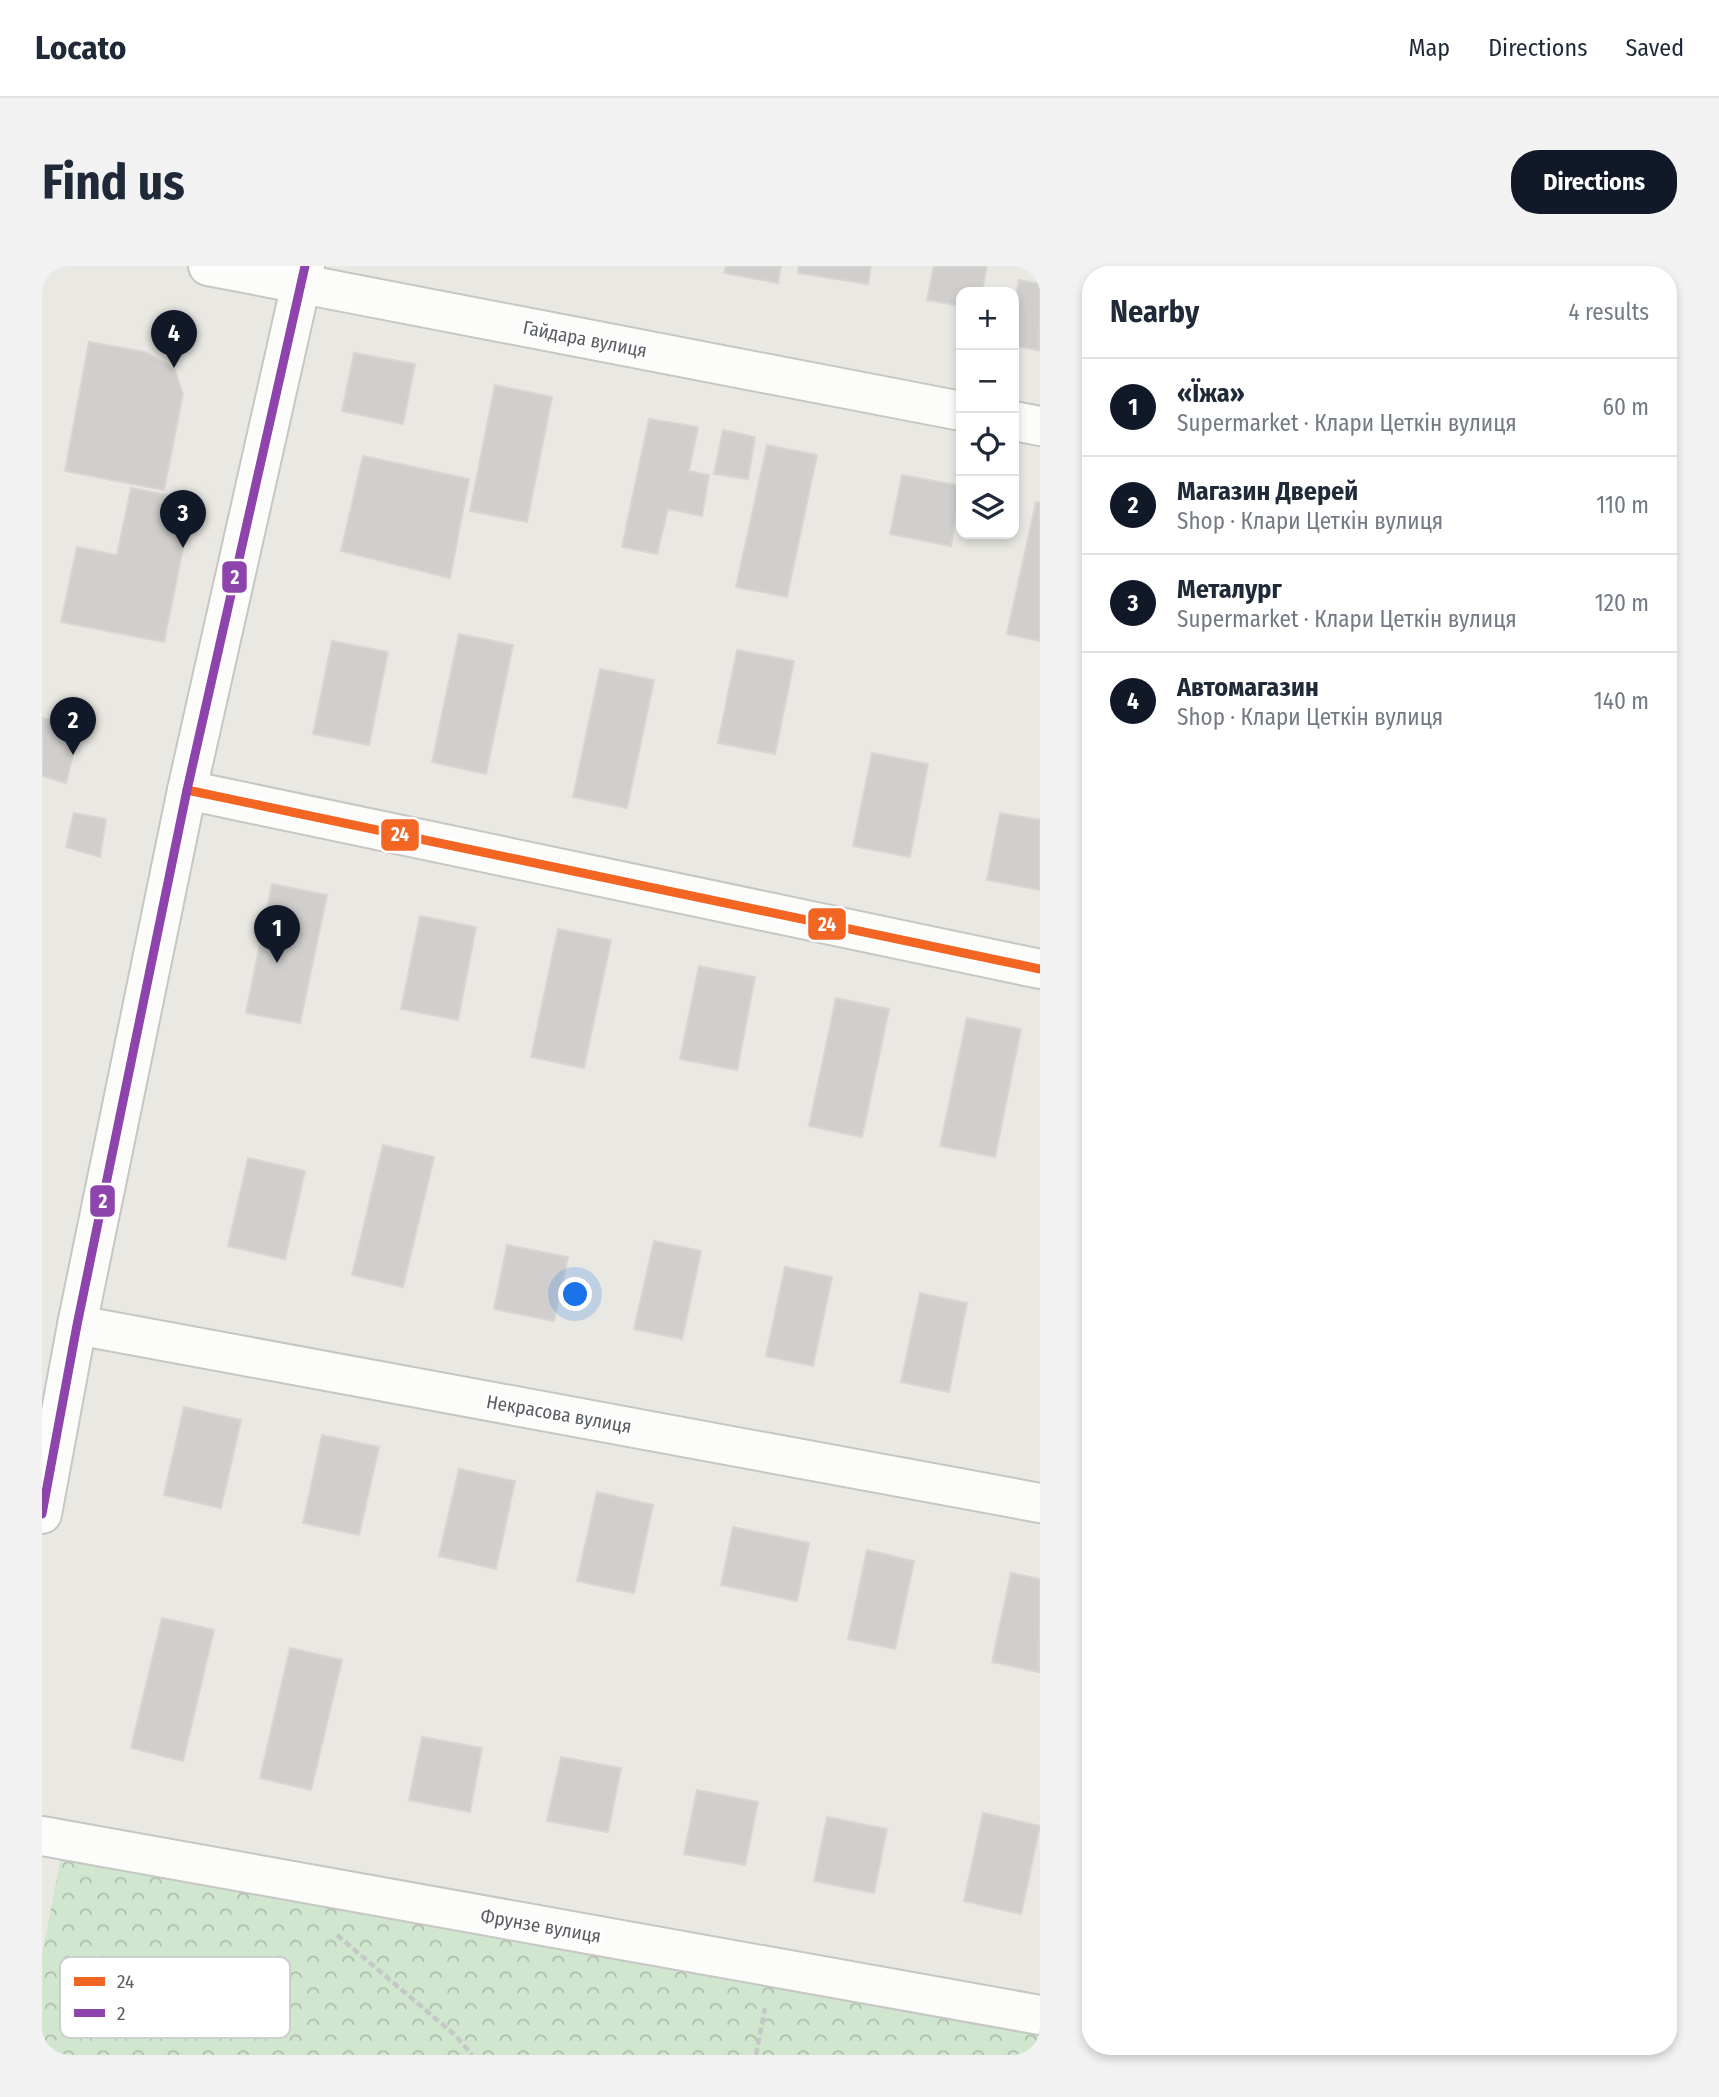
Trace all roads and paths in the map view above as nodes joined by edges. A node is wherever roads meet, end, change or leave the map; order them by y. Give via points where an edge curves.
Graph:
1 (208, 266) edge
2 (303, 275) edge
3 (956, 410) edge
4 (1019, 422) edge
5 (1040, 426) edge
6 (187, 790) junction
7 (1040, 970) edge
8 (77, 1325) junction
9 (1040, 1503) edge
10 (42, 1514) edge
11 (42, 1836) edge
12 (329, 1928) dead end
13 (1040, 2015) edge
14 (472, 2055) edge

1 - 2 street, Гайдара вулиця
2 - 3 street, Гайдара вулиця
2 - 6 street
4 - 5 street
6 - 7 street
6 - 8 street
8 - 9 street, Некрасова вулиця
8 - 10 street
11 - 13 street, Фрунзе вулиця
12 - 14 path via 455,2035

